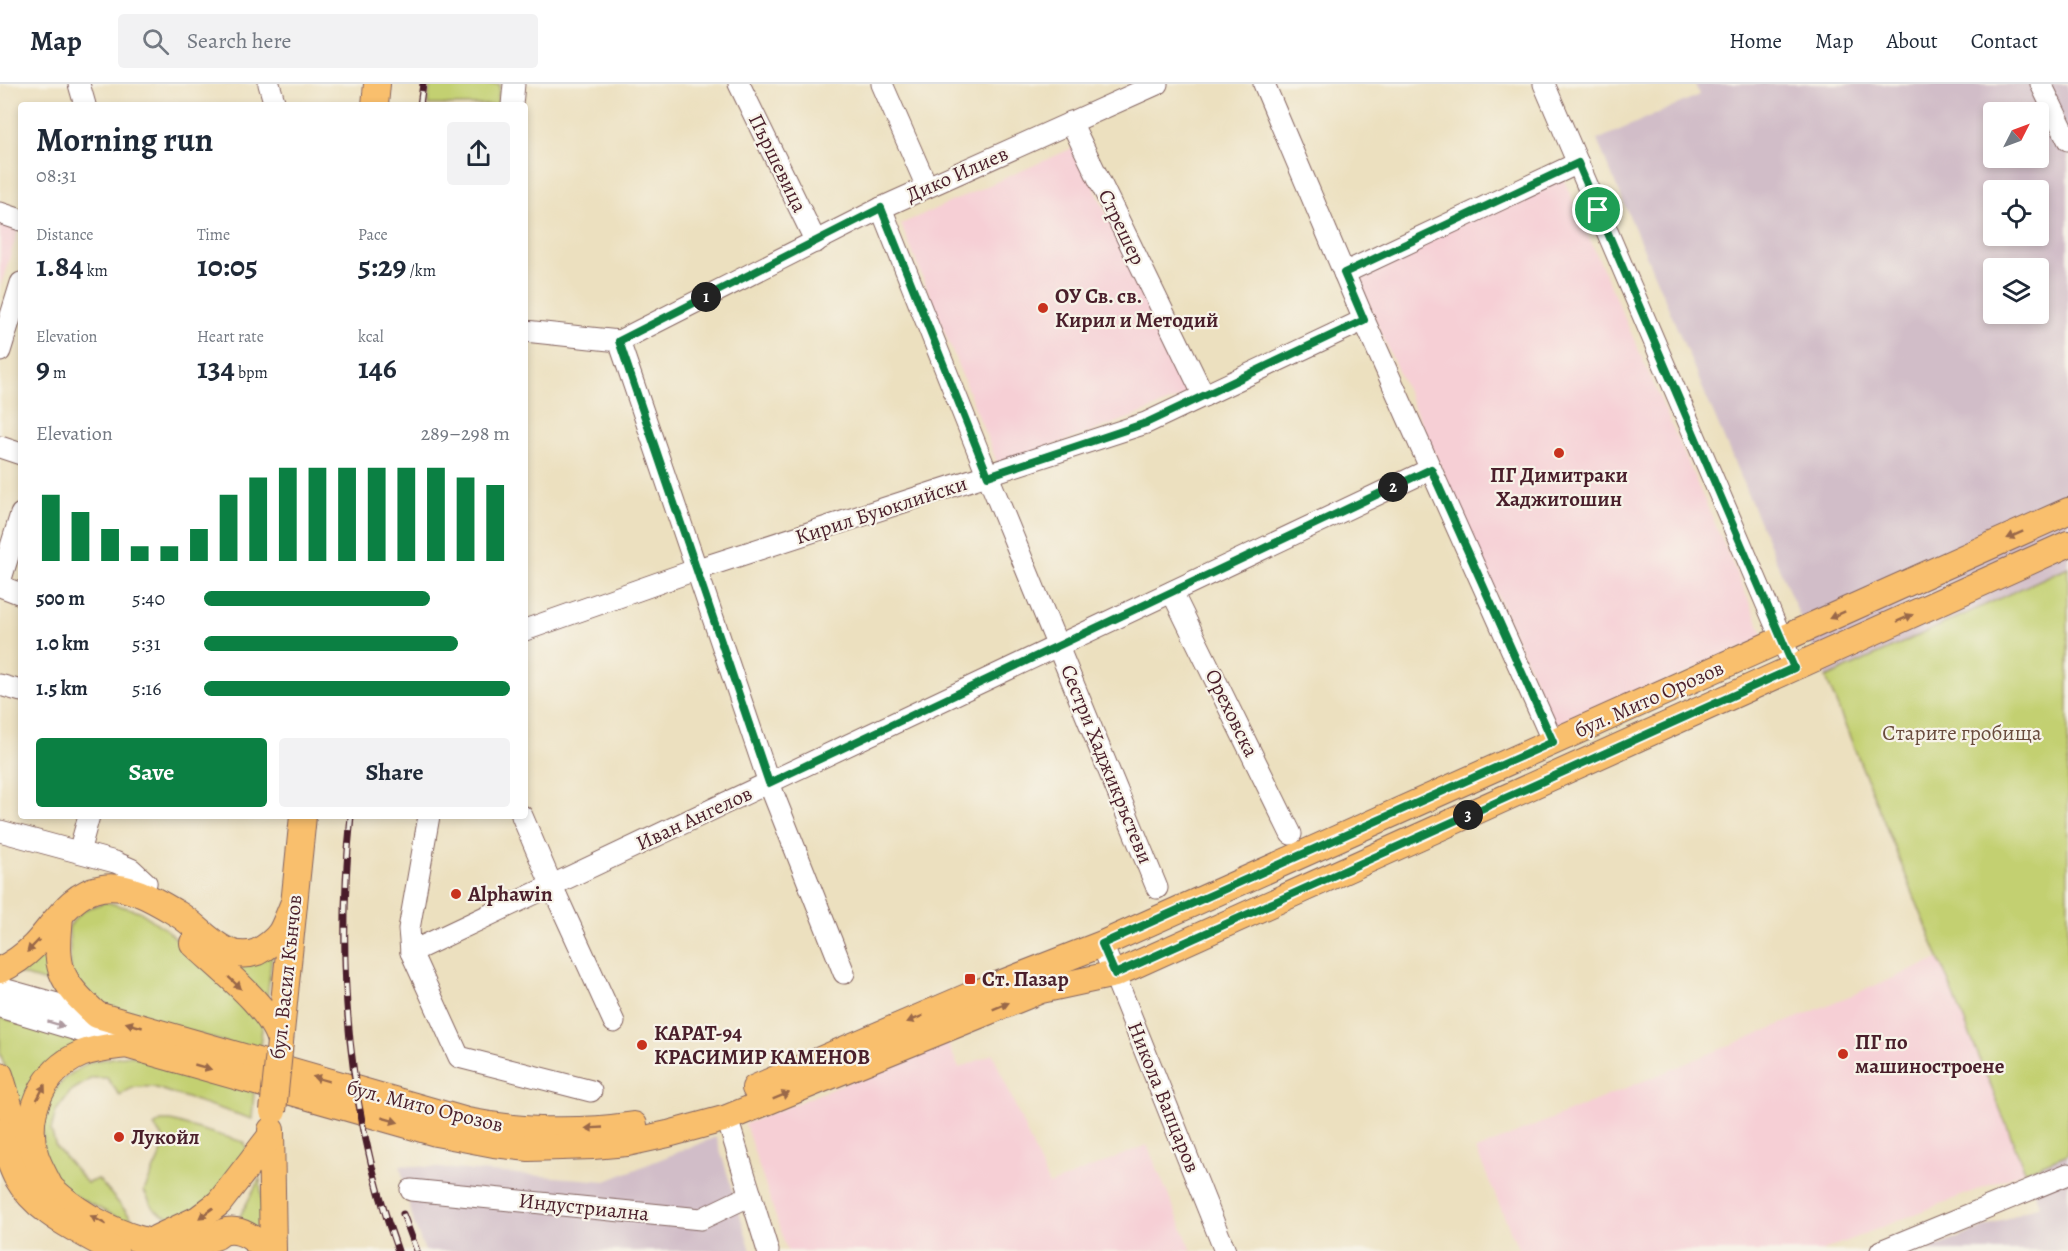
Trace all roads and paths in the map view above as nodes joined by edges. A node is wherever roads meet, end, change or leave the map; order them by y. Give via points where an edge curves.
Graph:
1 (79, 84) edge
2 (269, 84) edge
3 (377, 84) edge
4 (514, 84) edge
5 (739, 84) edge
6 (882, 84) edge
7 (1155, 84) edge
8 (1264, 84) edge
9 (1545, 84) edge
10 (2041, 84) edge
11 (84, 102) edge
12 (274, 102) edge
13 (375, 102) edge
14 (512, 102) edge
15 (1071, 122) junction
16 (2068, 140) edge
17 (1578, 163) junction
18 (927, 187) junction
19 (881, 208) junction
20 (0, 213) edge
21 (18, 219) edge
22 (816, 242) junction
23 (1344, 273) junction
24 (18, 294) edge
25 (1364, 320) junction
26 (528, 331) edge
27 (619, 341) junction
28 (0, 351) edge
29 (1204, 396) junction
30 (0, 447) edge
31 (18, 453) edge
32 (1431, 469) junction
33 (988, 476) junction
34 (2068, 511) edge
35 (18, 524) edge
36 (2068, 544) edge
37 (695, 570) junction
38 (0, 584) edge
39 (1172, 592) junction
40 (18, 593) edge
41 (528, 629) edge
42 (1781, 639) junction
43 (1059, 646) junction
44 (1794, 668) junction
45 (0, 685) edge
46 (18, 691) edge
47 (1553, 742) junction
48 (769, 783) junction
49 (88, 819) edge
50 (303, 819) edge
51 (428, 819) edge
52 (523, 819) edge
53 (0, 831) edge
54 (1291, 834) dead end
55 (79, 852) junction
56 (552, 886) junction
57 (1157, 888) dead end
58 (145, 897) junction
59 (294, 902) junction
60 (60, 916) junction
61 (1102, 944) junction
62 (411, 952) junction
63 (0, 970) edge
64 (844, 973) dead end
65 (1115, 974) junction
66 (0, 988) edge
67 (0, 1007) edge
68 (98, 1015) junction
69 (614, 1022) dead end
70 (280, 1042) junction
71 (126, 1045) junction
72 (0, 1075) edge
73 (591, 1091) dead end
74 (727, 1118) junction
75 (0, 1132) edge
76 (270, 1137) junction
77 (2068, 1174) edge
78 (50, 1187) junction
79 (411, 1190) dead end
80 (751, 1195) junction
81 (215, 1240) edge
82 (148, 1242) junction
83 (115, 1251) edge
84 (267, 1251) edge
85 (273, 1251) edge
86 (768, 1251) edge
87 (1225, 1251) edge
88 (1881, 1251) edge

1 - 11 street
2 - 12 street
3 - 13 main road
4 - 14 street
5 - 22 street, Пършевица
6 - 18 street
7 - 15 street, Дико Илиев
8 - 23 street
9 - 17 street
10 - 16 street
15 - 18 street, Дико Илиев
15 - 29 street, Стрешер
17 - 23 street
17 - 42 street
18 - 19 street, Дико Илиев
19 - 22 street, Дико Илиев
19 - 33 street, Сестри Хаджикръстеви
20 - 21 street
22 - 27 street, Дико Илиев
23 - 25 street
24 - 28 street
25 - 29 street, Кирил Буюклийски
25 - 32 street
26 - 27 street
27 - 37 street
29 - 33 street, Кирил Буюклийски via 1146,423
30 - 31 street
32 - 39 street, Иван Ангелов
32 - 47 street
33 - 37 street, Кирил Буюклийски
33 - 43 street, Сестри Хаджикръстеви
34 -> 42 main road, бул. Мито Орозов
35 - 38 street
44 -> 36 main road, бул. Мито Орозов
37 - 41 street, Кирил Буюклийски
37 - 48 street
38 - 40 street
39 - 43 street, Иван Ангелов
39 - 54 street, Ореховска
42 - 44 street
42 - 47 main road, бул. Мито Орозов
43 - 48 street, Иван Ангелов
43 - 57 street, Сестри Хаджикръстеви
44 - 65 main road, бул. Мито Орозов
45 - 46 street
47 - 61 main road, бул. Мито Орозов
48 - 56 street, Иван Ангелов
48 - 64 street
49 - 55 street
50 - 59 main road, бул. Васил Кънчов
51 - 62 street via 409,929
52 - 56 street
53 - 55 street
55 - 58 street via 131,869 146,883
56 - 62 street, Иван Ангелов
56 - 69 street
58 - 59 main road via 179,915 222,949 240,954 250,954 272,942
58 - 60 main road via 122,888 101,888 75,900
58 -> 70 main road via 263,1009
59 - 70 main road, бул. Васил Кънчов
60 -> 63 main road via 24,955
60 - 68 main road via 58,957 66,982
61 - 65 street, Никола Вапцаров
61 -> 68 main road, бул. Мито Орозов via 969,996 722,1102 663,1120 598,1128 533,1130 467,1121
62 - 73 street via 459,1057
74 -> 65 main road, бул. Мито Орозов via 1041,990
65 - 87 street, Никола Вапцаров
66 - 68 street, бул. Мито Орозов
67 -> 71 street, бул. Мито Орозов
70 - 76 main road, бул. Васил Кънчов, bridge
71 -> 74 main road, бул. Мито Орозов via 436,1133 494,1144 528,1148 615,1144
78 -> 71 main road via 37,1161 31,1129 43,1088 71,1059
72 - 78 main road via 27,1153
74 - 80 street
75 - 83 main road via 17,1178 39,1205 54,1218
76 - 81 main road, бул. Васил Кънчов
76 -> 82 main road via 219,1203 198,1219
76 - 85 main road, бул. Васил Кънчов
77 - 88 street
82 -> 78 main road via 102,1222
79 - 80 street, Индустриална via 701,1219
80 - 86 street
81 - 82 main road
81 - 84 main road via 240,1232

